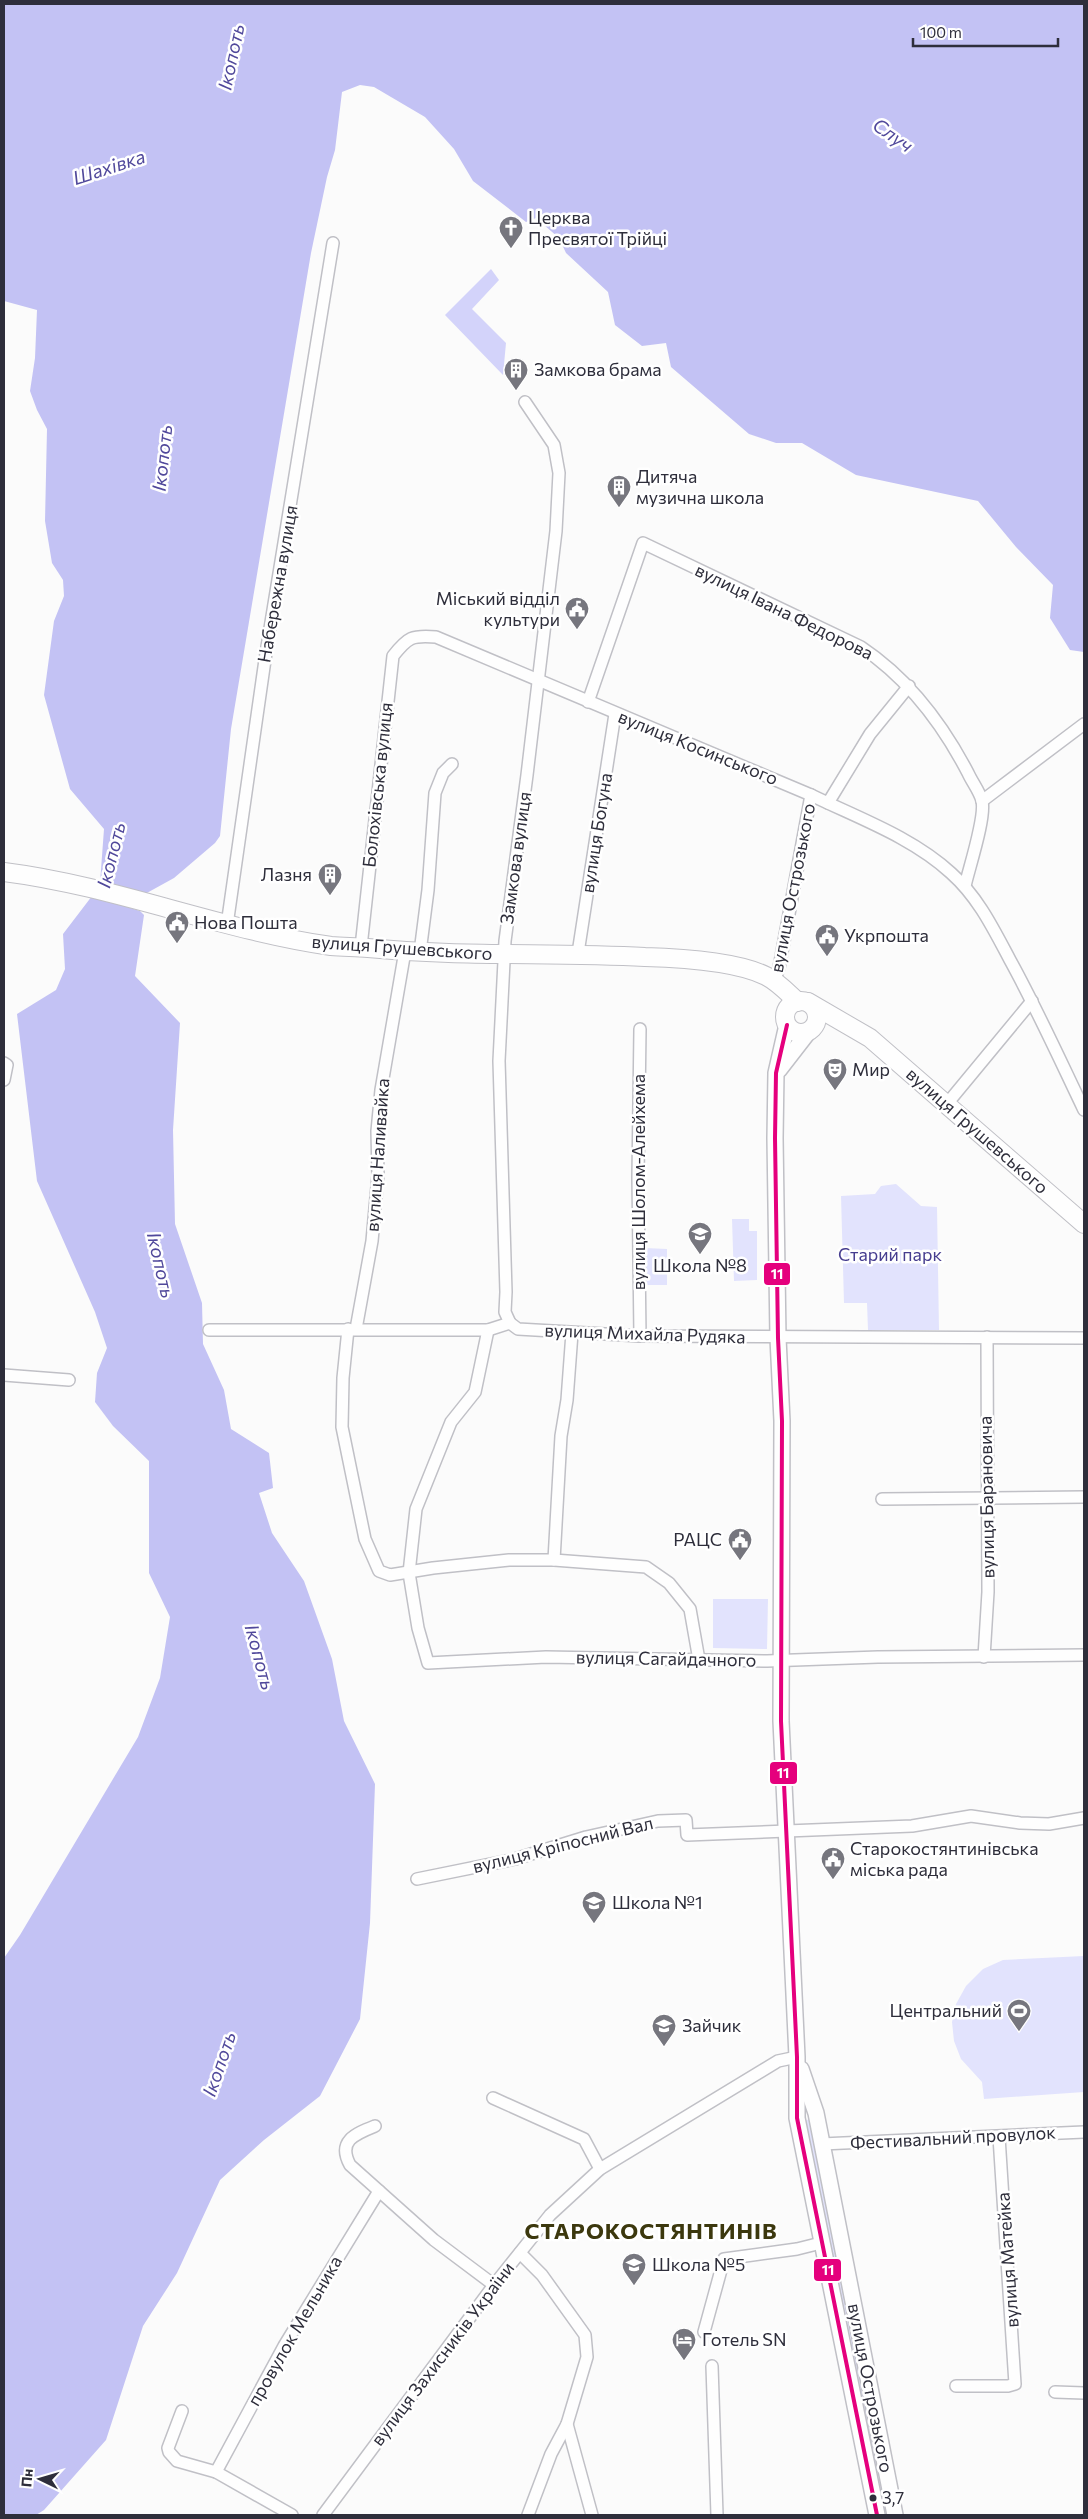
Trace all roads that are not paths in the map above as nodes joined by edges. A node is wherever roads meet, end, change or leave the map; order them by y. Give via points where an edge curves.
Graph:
1 (333, 243) dead end
2 (525, 402) dead end
3 (418, 635) joint
4 (538, 681) junction
5 (909, 686) junction
6 (588, 702) junction
7 (615, 714) junction
8 (1084, 724) edge
9 (452, 764) dead end
10 (812, 795) junction
11 (982, 802) junction
12 (828, 803) junction
13 (9, 875) edge
14 (965, 886) junction
15 (227, 925) junction
16 (362, 947) junction
17 (413, 952) junction
18 (578, 953) junction
19 (504, 955) junction
20 (774, 982) junction
21 (1032, 1001) junction
22 (803, 1002) junction
23 (786, 1022) junction
24 (640, 1029) dead end
25 (810, 1030) junction
26 (870, 1038) junction
27 (4, 1063) edge
28 (776, 1073) junction
29 (4, 1080) edge
30 (946, 1104) junction
31 (1084, 1110) edge
32 (1084, 1224) edge
33 (510, 1323) junction
34 (352, 1329) junction
35 (208, 1330) dead end
36 (488, 1330) junction
37 (572, 1333) junction
38 (640, 1336) junction
39 (778, 1338) junction
40 (987, 1338) junction
41 (1084, 1338) edge
42 (4, 1375) edge
43 (69, 1380) dead end
44 (987, 1497) junction
45 (1084, 1497) edge
46 (882, 1499) dead end
47 (554, 1560) junction
48 (409, 1573) junction
49 (1084, 1655) edge
50 (984, 1657) junction
51 (699, 1660) junction
52 (780, 1660) junction
53 (1084, 1818) edge
54 (786, 1832) junction
55 (417, 1879) dead end
56 (797, 2057) junction
57 (492, 2098) dead end
58 (816, 2113) junction
59 (797, 2118) junction
60 (376, 2126) dead end
61 (1084, 2132) edge
62 (999, 2137) junction
63 (822, 2144) junction
64 (600, 2169) junction
65 (379, 2191) junction
66 (821, 2243) junction
67 (520, 2253) junction
68 (494, 2285) junction
69 (704, 2332) dead end
70 (712, 2366) dead end
71 (956, 2386) dead end
72 (1056, 2392) dead end
73 (1084, 2393) edge
74 (182, 2411) dead end
75 (567, 2424) junction
76 (216, 2472) junction
77 (292, 2515) edge
78 (324, 2515) edge
79 (528, 2515) edge
80 (592, 2515) edge
81 (717, 2515) edge
82 (877, 2515) edge
83 (895, 2515) edge

1 - 15 street, Набережна вулиця via 266,653
2 - 4 street, Замкова вулиця via 554,444 558,473 556,531
3 - 4 street, вулиця Косинського via 436,638
3 - 16 street, Болохівська вулиця via 405,641 393,656
4 - 6 street, вулиця Косинського
4 - 19 street, Замкова вулиця
5 - 6 street, вулиця Івана Федорова via 861,647 643,544
5 - 11 street, вулиця Івана Федорова via 930,711 959,756
5 - 12 street via 870,734
6 - 7 street, вулиця Косинського
7 - 10 street, вулиця Косинського
7 - 18 street, вулиця Богуна
8 - 11 street
9 - 17 street, вулиця Наливайка via 435,793 428,890
10 - 12 street, вулиця Косинського
10 - 20 street, вулиця Острозького
11 - 14 street
12 - 14 street, вулиця Косинського via 913,846
13 - 15 main road, вулиця Грушевського via 94,890
14 - 21 street via 980,904
15 - 16 main road, вулиця Грушевського via 333,946
16 - 17 main road, вулиця Грушевського
17 - 19 main road, вулиця Грушевського
17 - 34 street, вулиця Наливайка via 381,1090 372,1241
18 - 19 main road, вулиця Грушевського
18 - 20 main road, вулиця Грушевського via 687,959 741,968
19 - 33 street, Замкова вулиця via 500,1071 505,1312
20 - 22 main road, вулиця Грушевського
20 - 23 main road
21 - 30 street
21 - 31 street
22 - 23 main road via 787,1010
22 - 25 main road via 815,1009 817,1018
22 - 26 main road, вулиця Грушевського
23 - 25 main road via 795,1032
23 - 28 main road, вулиця Острозького
24 - 38 street, вулиця Шолом-Алейхема
25 - 26 main road, вулиця Грушевського via 841,1031
25 - 28 main road
26 - 30 main road, вулиця Грушевського
27 - 29 street via 7,1065
28 - 39 main road, вулиця Острозького
30 - 32 main road, вулиця Грушевського
33 - 36 street
33 - 37 street, вулиця Михайла Рудяка via 518,1329
34 - 35 street
34 - 36 street
34 - 48 street, вулиця Наливайка via 343,1378 342,1427 365,1539 379,1571 390,1576
36 - 48 street via 475,1392 451,1422 416,1509
37 - 38 street, вулиця Михайла Рудяка
37 - 47 street via 561,1436
38 - 39 street, вулиця Михайла Рудяка
39 - 40 street, вулиця Михайла Рудяка
39 - 52 main road, вулиця Острозького via 782,1422
40 - 41 street, вулиця Михайла Рудяка
40 - 44 street, вулиця Барановича
42 - 43 street
44 - 45 street
44 - 46 street
44 - 50 street, вулиця Барановича via 988,1592
47 - 48 street, вулиця Наливайка via 509,1560
47 - 51 street, вулиця Наливайка via 646,1566 669,1583 690,1609
48 - 51 street, вулиця Сагайдачного via 418,1628 428,1663 546,1657
49 - 50 street, вулиця Сагайдачного
50 - 52 street, вулиця Сагайдачного
51 - 52 street, вулиця Сагайдачного
52 - 54 main road, вулиця Острозького
53 - 54 street, вулиця Кріпосний Вал via 1049,1824 971,1816 912,1826
54 - 55 street, вулиця Кріпосний Вал via 687,1835 686,1820 658,1821 586,1837 515,1859
54 - 56 main road, вулиця Острозького
56 - 58 main road, вулиця Острозького
56 - 59 main road, вулиця Острозького
56 - 64 street, вулиця Захисників України via 778,2061
57 - 64 street via 584,2139
58 - 59 main road via 805,2111
58 - 63 main road, вулиця Острозького
59 - 66 main road, вулиця Острозького
60 - 65 street via 355,2134 345,2146 345,2156 350,2166
61 - 62 street, Фестивальний провулок
62 - 63 street, Фестивальний провулок
62 - 71 street, вулиця Матейка via 1016,2384
63 - 83 main road, вулиця Острозького
64 - 67 street, вулиця Захисників України via 550,2216
65 - 68 street via 434,2240
65 - 76 street, провулок Мельника via 284,2346
66 - 69 street via 724,2259
66 - 82 main road, вулиця Острозького
67 - 68 street, вулиця Захисників України
67 - 75 street via 542,2275 585,2335 587,2358
68 - 78 street, вулиця Захисників України
70 - 81 street
72 - 73 street
74 - 76 street via 169,2452 177,2462
75 - 79 street via 551,2454
75 - 80 street
76 - 77 street

